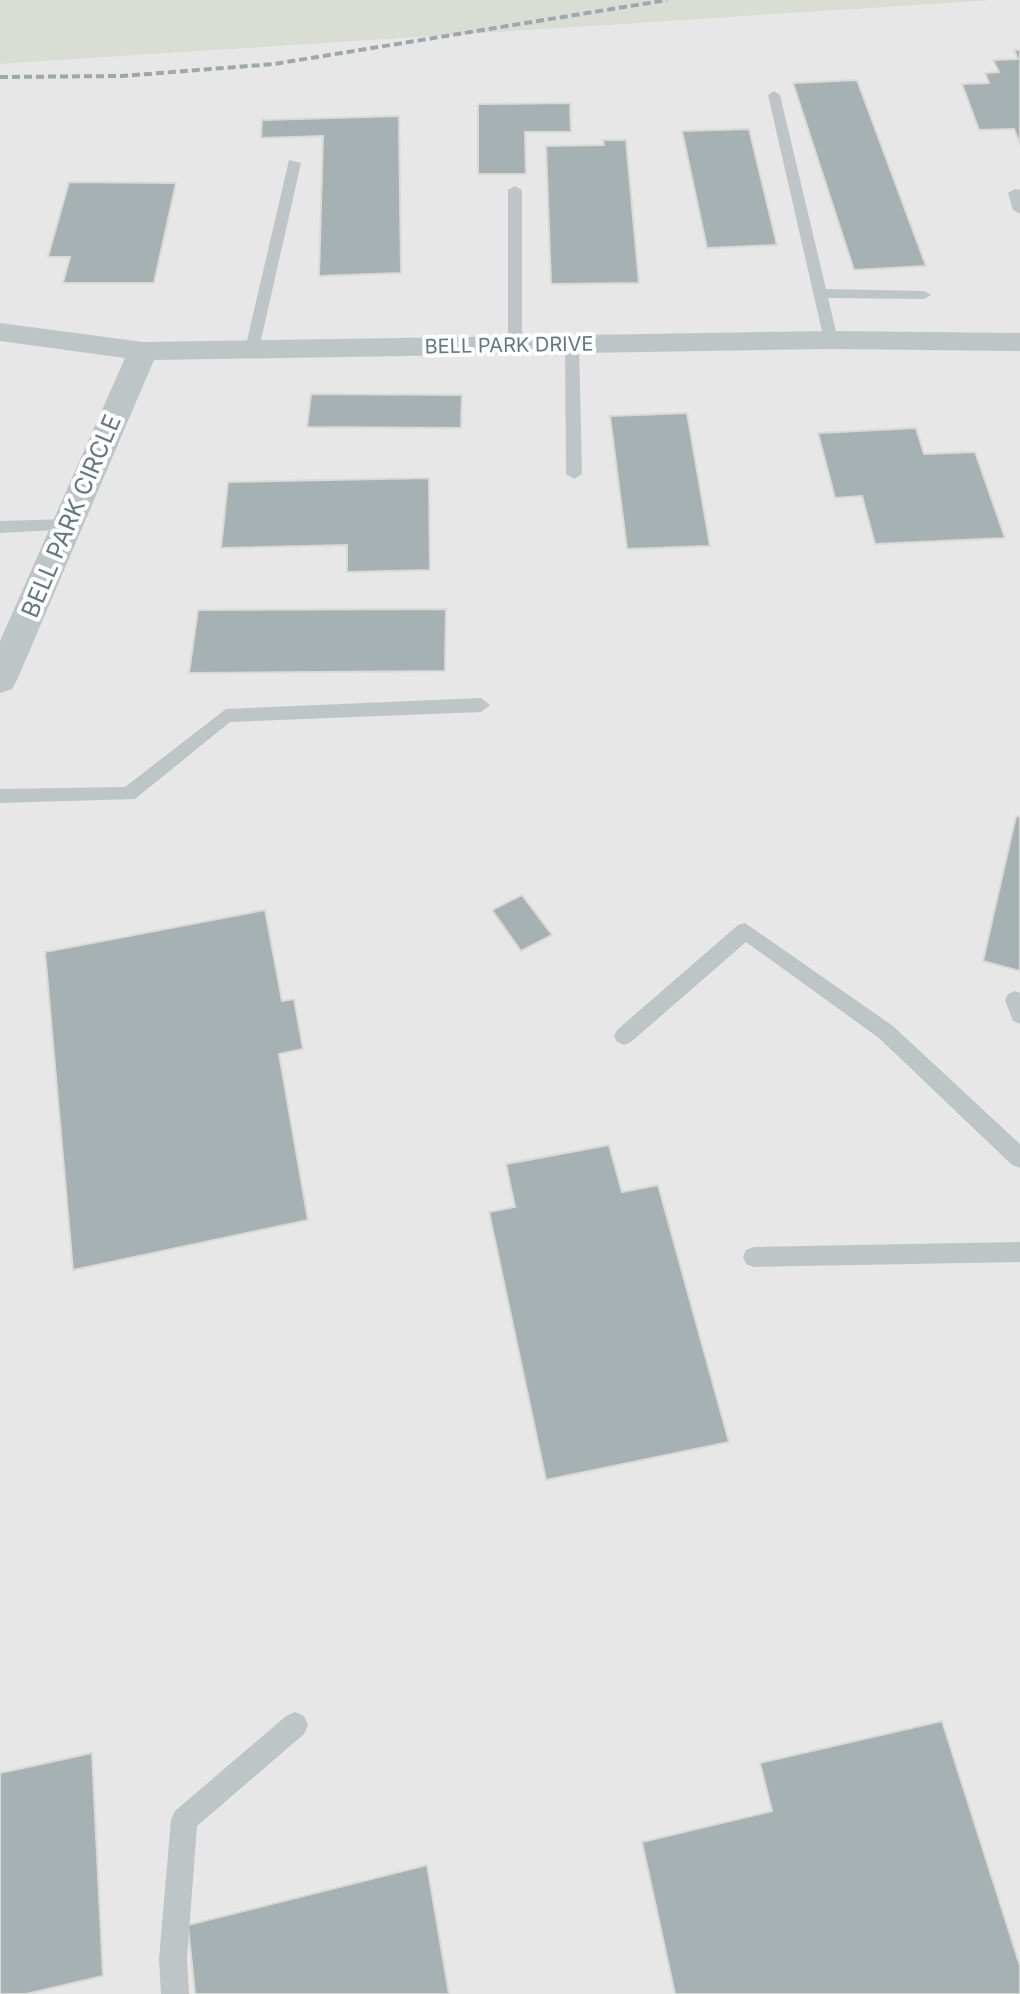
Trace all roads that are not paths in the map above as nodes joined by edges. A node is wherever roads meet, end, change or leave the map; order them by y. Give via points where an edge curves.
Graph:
1 (774, 95) dead end
2 (294, 163) dead end
3 (515, 190) dead end
4 (1015, 193) dead end
5 (1020, 210) edge
6 (820, 293) junction
7 (924, 295) dead end
8 (0, 332) edge
9 (831, 340) junction
10 (1020, 342) edge
11 (572, 344) junction
12 (515, 345) junction
13 (252, 349) junction
14 (143, 351) junction
15 (574, 474) dead end
16 (68, 525) junction
17 (0, 527) edge
18 (0, 680) edge
19 (481, 705) dead end
20 (0, 796) edge
21 (624, 1036) dead end
22 (1020, 1158) edge
23 (1020, 1252) edge
24 (754, 1257) dead end
25 (295, 1725) dead end
26 (175, 1994) edge

1 - 6 lane
2 - 13 lane
3 - 12 lane
4 - 5 lane
6 - 7 lane
6 - 9 lane
8 - 14 street, BELL PARK DRIVE
9 - 10 street, BELL PARK DRIVE
9 - 11 street, BELL PARK DRIVE
11 - 12 street, BELL PARK DRIVE
11 - 15 lane
12 - 13 street, BELL PARK DRIVE
13 - 14 street, BELL PARK DRIVE
14 - 16 street, BELL PARK CIRCLE
16 - 17 lane
16 - 18 street, BELL PARK CIRCLE
19 - 20 lane via 226,716 129,794
21 - 22 lane via 745,931 886,1032
23 - 24 lane
25 - 26 lane via 184,1820

